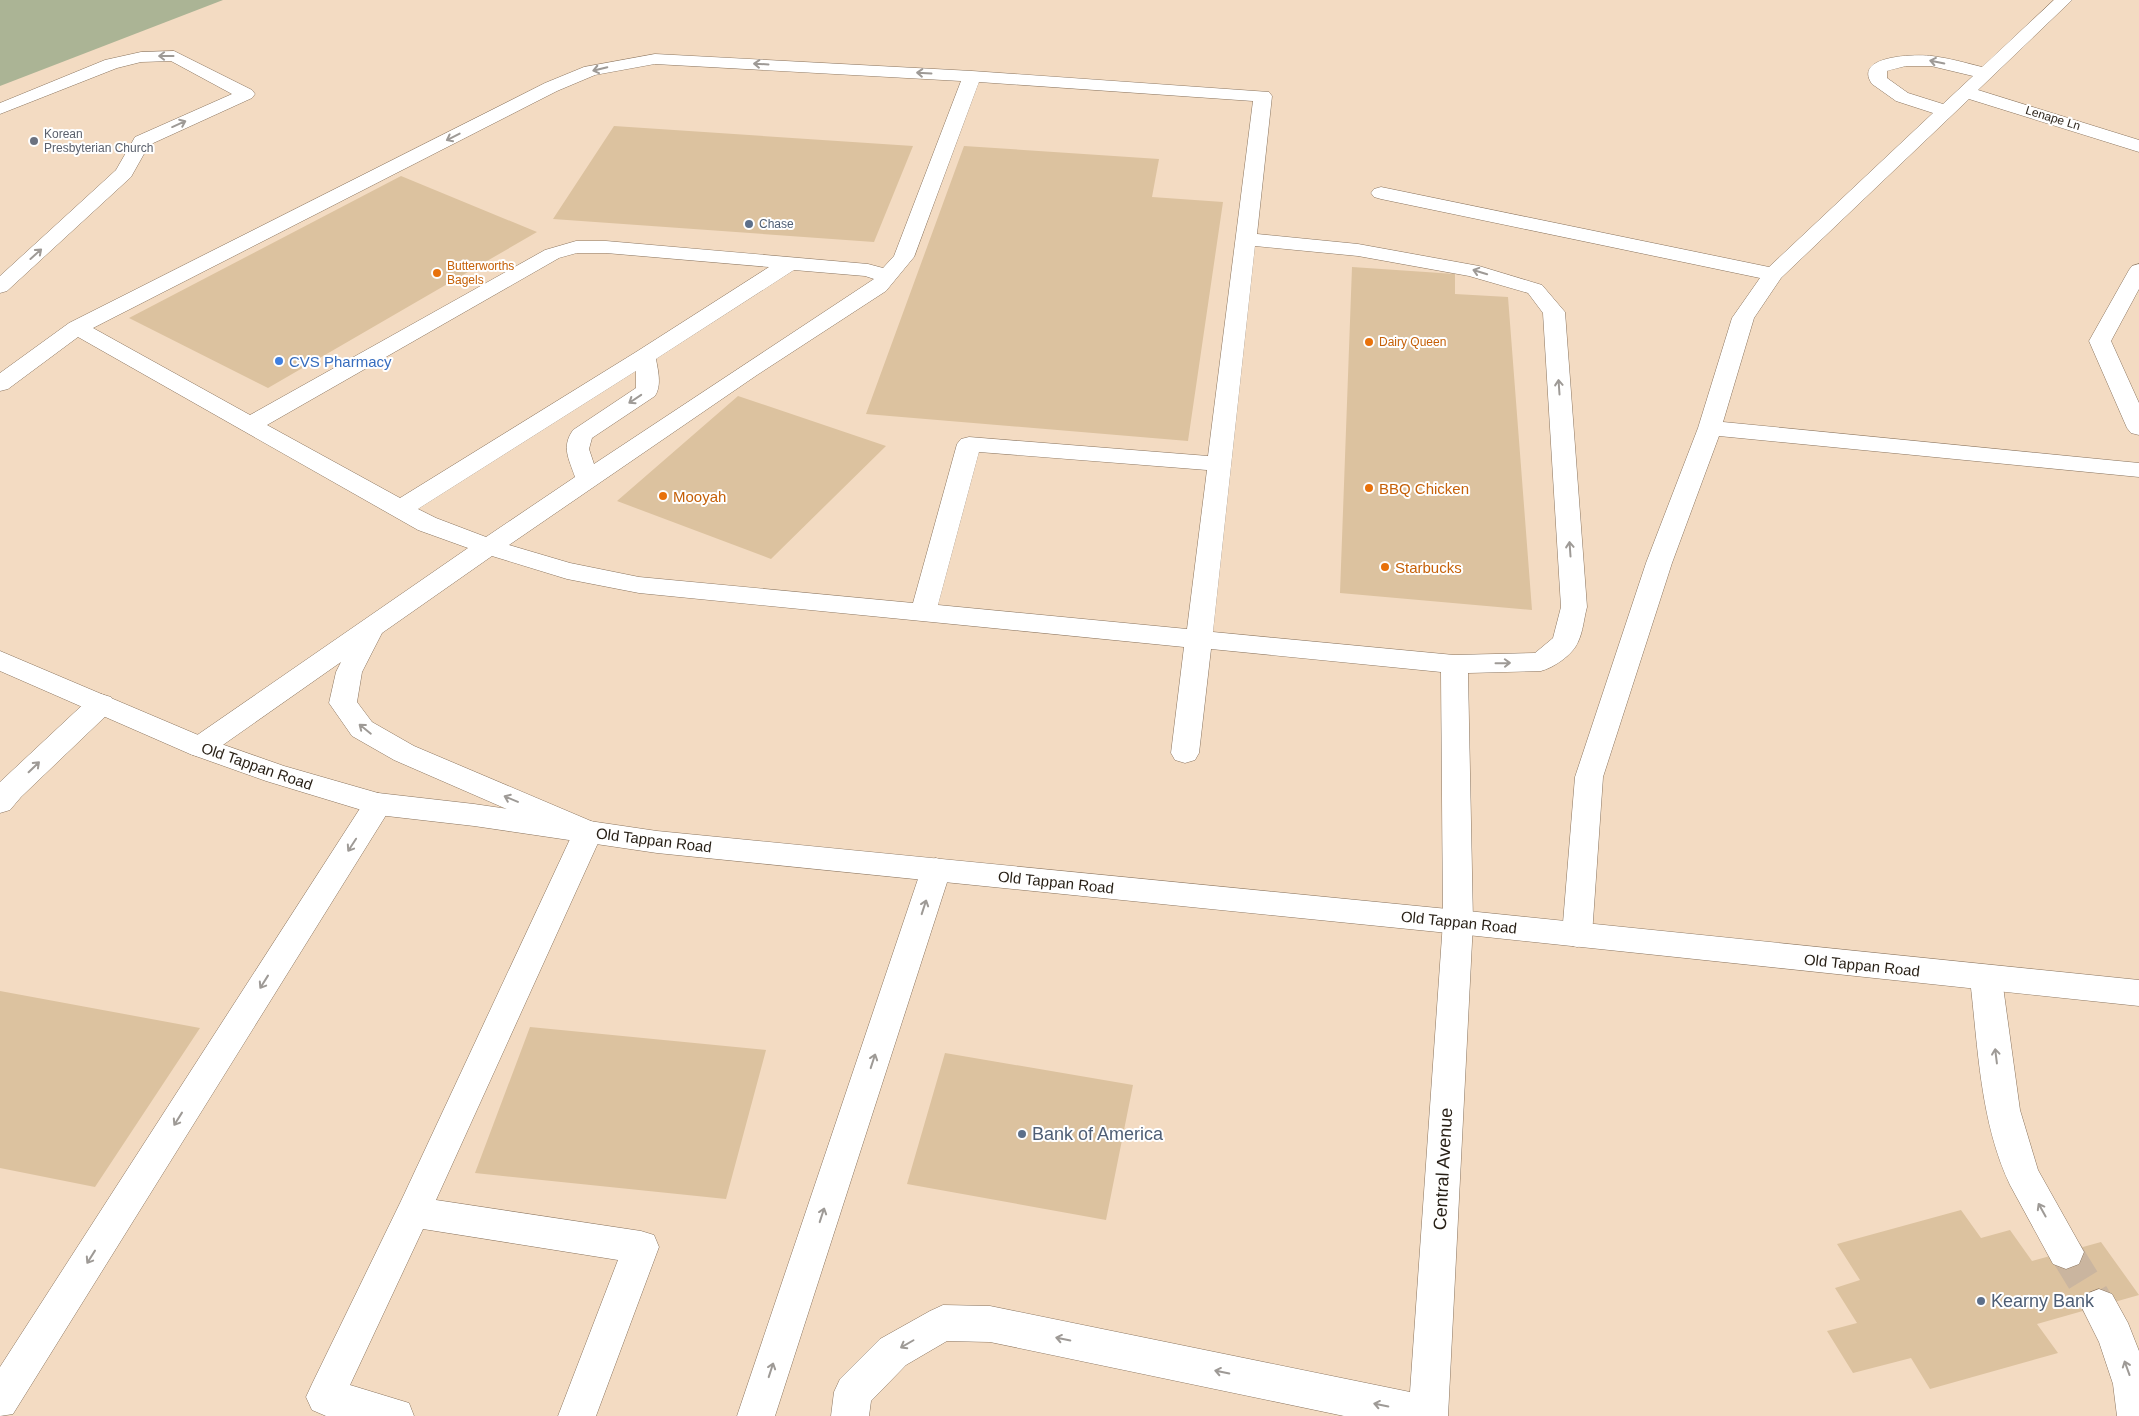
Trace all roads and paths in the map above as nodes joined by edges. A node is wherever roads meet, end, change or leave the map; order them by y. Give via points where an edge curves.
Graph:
1 (2064, 0) edge
2 (1984, 73) junction
3 (972, 76) junction
4 (1966, 92) junction
5 (0, 109) edge
6 (1946, 112) junction
7 (2139, 145) edge
8 (1381, 193) dead end
9 (1246, 239) junction
10 (790, 263) junction
11 (2139, 270) edge
12 (1773, 274) junction
13 (888, 277) junction
14 (0, 286) edge
15 (77, 328) junction
16 (644, 357) junction
17 (0, 384) edge
18 (250, 425) junction
19 (1710, 428) junction
20 (2139, 428) edge
21 (1218, 464) junction
22 (2139, 470) edge
23 (588, 479) junction
24 (400, 509) junction
25 (489, 547) junction
26 (923, 612) junction
27 (371, 628) junction
28 (1198, 639) junction
29 (1454, 664) junction
30 (2, 665) edge
31 (101, 704) junction
32 (200, 747) junction
33 (1185, 753) dead end
34 (0, 802) edge
35 (378, 804) junction
36 (588, 832) junction
37 (936, 870) junction
38 (1458, 922) junction
39 (1577, 935) junction
40 (1986, 978) junction
41 (2139, 993) edge
42 (413, 1212) junction
43 (2066, 1252) tunnel mouth
44 (2099, 1306) tunnel mouth
45 (3, 1390) edge
46 (1429, 1415) edge
47 (396, 1416) edge
48 (577, 1416) edge
49 (756, 1416) edge
50 (850, 1416) edge
51 (2136, 1416) edge

1 - 2 street
2 - 4 street
2 -> 6 street via 1930,60 1898,61 1878,68 1878,80 1902,97
3 - 9 street via 1263,96
3 - 13 street via 904,257
3 -> 15 street via 655,60 590,71 542,91
4 - 6 street
4 - 7 street
14 -> 5 street via 124,173 142,140 246,94 174,56 141,57 111,64
6 - 12 street
8 - 12 street
9 - 21 street
29 -> 9 street via 1541,662 1564,642 1574,607 1554,312 1535,289 1472,270 1358,250
10 - 13 street via 868,270
10 - 16 street
10 - 18 street via 606,247 576,247 552,254
11 - 20 street via 2100,341
12 - 19 street via 1743,318
13 - 23 street via 879,287
15 - 17 street
15 - 18 street
16 -> 23 street via 647,391 581,435 577,449
16 - 24 street
18 - 24 street
19 - 22 street
19 - 39 street via 1659,563 1589,777
21 - 26 street via 969,444
21 - 28 street
23 - 25 street
24 - 25 street via 427,524
25 - 26 street via 567,571 639,585
25 - 27 street
26 - 28 street
27 - 32 street
36 -> 27 street via 404,753 362,729 343,703 349,672
28 - 29 street
28 - 33 street
29 - 38 street, Central Avenue
30 - 31 street, Old Tappan Road
31 - 32 street, Old Tappan Road
34 -> 31 street
32 - 35 street, Old Tappan Road via 276,774
35 - 36 street, Old Tappan Road
35 -> 45 street
36 - 37 street, Old Tappan Road
36 - 42 street
37 - 38 street, Old Tappan Road
49 -> 37 street
38 - 39 street, Old Tappan Road
38 - 46 street, Central Avenue
39 - 40 street, Old Tappan Road
40 - 41 street, Old Tappan Road
43 -> 40 street via 2022,1174 2003,1110
42 - 47 street via 325,1397
42 - 48 street via 641,1247
51 -> 44 street via 2132,1384 2115,1336
46 -> 50 street via 990,1324 943,1323 892,1352 853,1392

